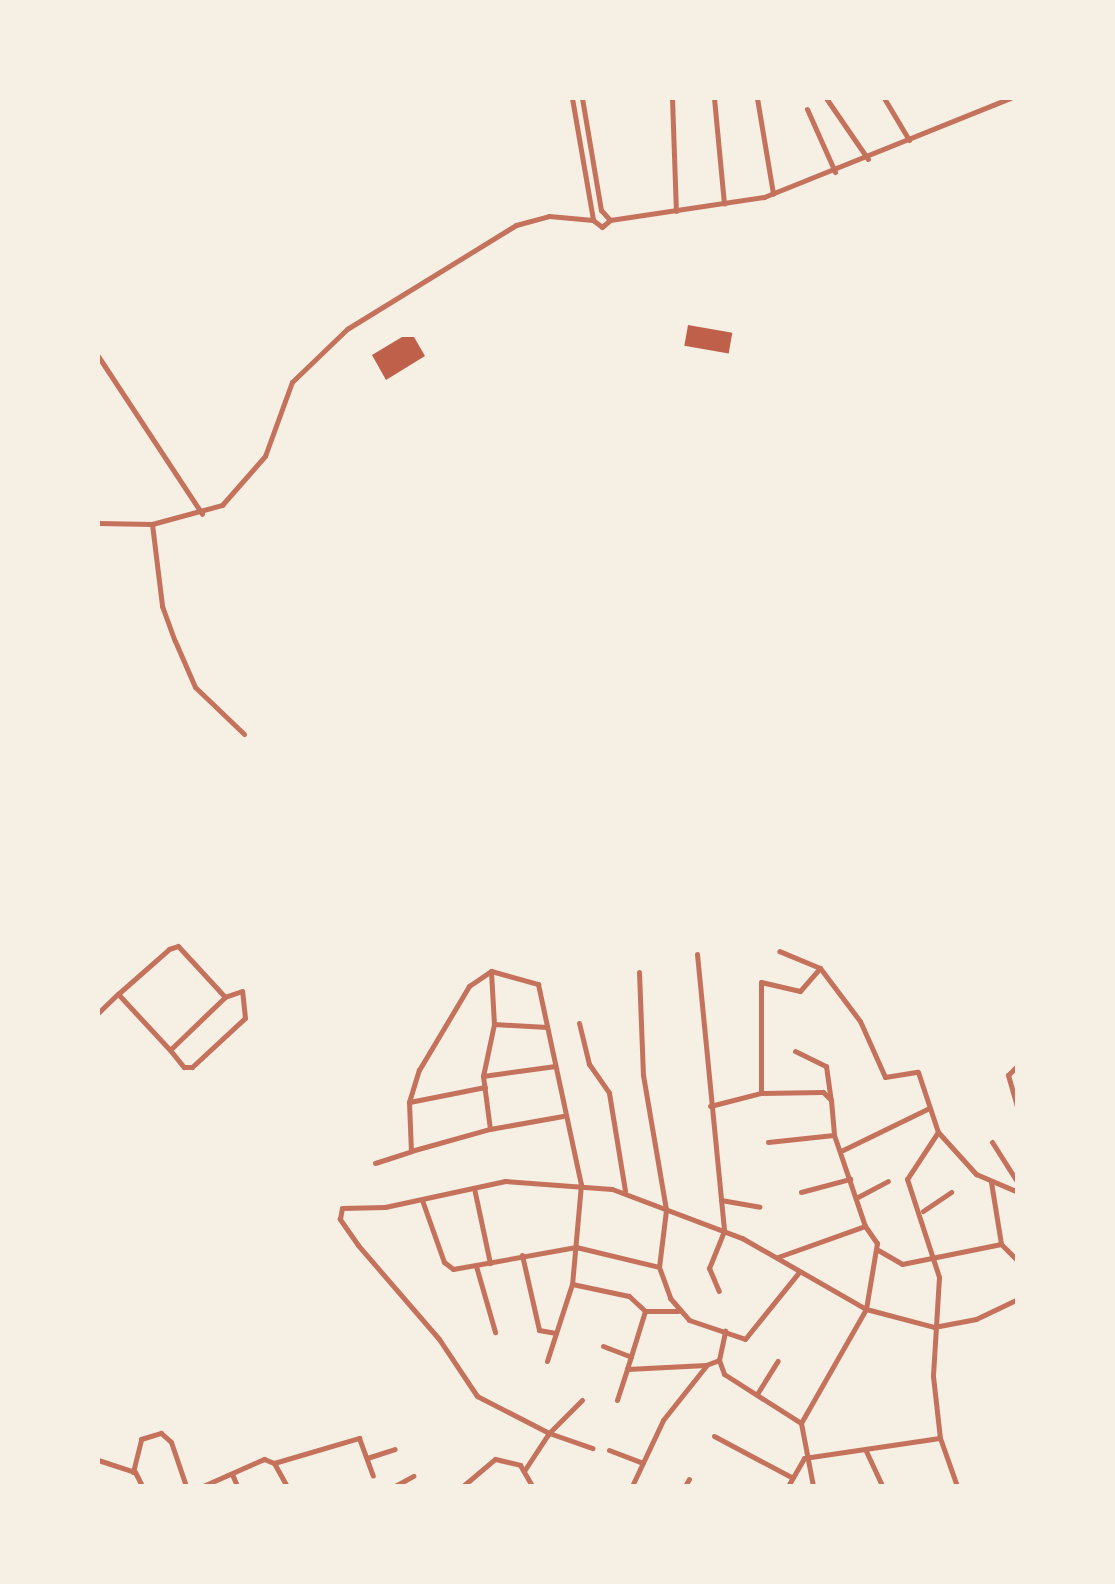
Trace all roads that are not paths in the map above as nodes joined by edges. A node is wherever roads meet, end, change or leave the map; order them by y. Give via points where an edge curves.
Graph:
1 (572, 98) edge
2 (582, 98) edge
3 (672, 98) edge
4 (714, 98) edge
5 (757, 98) edge
6 (826, 98) edge
7 (884, 98) edge
8 (1010, 98) edge
9 (807, 110) dead end
10 (909, 140) junction
11 (868, 159) junction
12 (835, 172) junction
13 (773, 194) junction
14 (724, 204) junction
15 (601, 210) junction
16 (676, 211) junction
17 (593, 217) junction
18 (610, 220) junction
19 (98, 356) edge
20 (202, 514) junction
21 (98, 521) edge
22 (152, 524) junction
23 (244, 734) dead end
24 (779, 952) dead end
25 (697, 954) dead end
26 (820, 968) junction
27 (491, 971) junction
28 (639, 972) dead end
29 (118, 994) junction
30 (225, 998) junction
31 (98, 1013) edge
32 (579, 1023) dead end
33 (494, 1024) junction
34 (547, 1028) junction
35 (170, 1050) junction
36 (795, 1051) dead end
37 (1018, 1065) edge
38 (554, 1066) junction
39 (483, 1076) junction
40 (485, 1087) junction
41 (761, 1093) junction
42 (831, 1100) junction
43 (410, 1102) junction
44 (710, 1106) junction
45 (929, 1108) junction
46 (1018, 1110) edge
47 (564, 1116) junction
48 (490, 1129) junction
49 (938, 1132) junction
50 (834, 1134) junction
51 (768, 1142) dead end
52 (992, 1142) dead end
53 (842, 1150) junction
54 (411, 1151) junction
55 (375, 1163) dead end
56 (850, 1179) junction
57 (888, 1181) dead end
58 (992, 1182) junction
59 (581, 1184) junction
60 (474, 1187) junction
61 (1016, 1187) edge
62 (625, 1191) junction
63 (801, 1192) dead end
64 (951, 1192) dead end
65 (856, 1198) junction
66 (422, 1200) junction
67 (721, 1200) junction
68 (759, 1207) dead end
69 (666, 1210) junction
70 (923, 1211) junction
71 (865, 1226) junction
72 (724, 1230) junction
73 (1001, 1244) junction
74 (576, 1247) junction
75 (878, 1250) junction
76 (522, 1255) junction
77 (778, 1257) junction
78 (935, 1259) junction
79 (1018, 1261) edge
80 (490, 1262) junction
81 (476, 1266) junction
82 (659, 1266) junction
83 (799, 1272) junction
84 (572, 1284) junction
85 (719, 1291) dead end
86 (1017, 1300) edge
87 (866, 1309) junction
88 (645, 1311) junction
89 (678, 1312) junction
90 (934, 1327) junction
91 (724, 1331) junction
92 (495, 1332) dead end
93 (556, 1334) junction
94 (603, 1346) dead end
95 (631, 1357) junction
96 (719, 1360) junction
97 (547, 1361) dead end
98 (778, 1362) dead end
99 (706, 1365) junction
100 (627, 1370) junction
101 (757, 1394) junction
102 (582, 1400) dead end
103 (616, 1400) dead end
104 (801, 1423) junction
105 (549, 1433) junction
106 (714, 1436) dead end
107 (940, 1438) junction
108 (592, 1448) dead end
109 (396, 1449) dead end
110 (609, 1450) dead end
111 (866, 1451) junction
112 (366, 1458) junction
113 (804, 1458) junction
114 (98, 1460) edge
115 (274, 1463) junction
116 (642, 1463) junction
117 (133, 1472) junction
118 (524, 1472) junction
119 (232, 1474) junction
120 (373, 1476) dead end
121 (412, 1476) dead end
122 (689, 1478) dead end
123 (793, 1478) junction
124 (142, 1486) edge
125 (186, 1486) edge
126 (202, 1486) edge
127 (237, 1486) edge
128 (287, 1486) edge
129 (395, 1486) edge
130 (466, 1486) edge
131 (532, 1486) edge
132 (632, 1486) edge
133 (685, 1486) edge
134 (788, 1486) edge
135 (813, 1486) edge
136 (882, 1486) edge
137 (957, 1486) edge

1 - 17 street
2 - 15 street
3 - 16 street
4 - 14 street
5 - 13 street
6 - 11 street
7 - 10 street
8 - 10 street
9 - 12 street
10 - 11 street
11 - 12 street
12 - 13 street
13 - 14 street
14 - 16 street
15 - 17 street
15 - 18 street
16 - 18 street
17 - 18 street via 602,227
17 - 20 street via 548,216 516,225 347,329 292,382 265,456 222,505
19 - 20 street
20 - 22 street
21 - 22 street
22 - 23 street via 162,606 175,642 195,686
24 - 26 street
25 - 44 street
26 - 41 street via 800,990 761,982
26 - 45 street via 860,1022 886,1076 918,1072
27 - 33 street
27 - 34 street via 538,984
27 - 43 street via 468,986 444,1022
28 - 69 street via 643,1075
29 - 30 street via 178,946
29 - 31 street
29 - 35 street
30 - 35 street
30 - 35 street via 242,992 245,1018 192,1067
32 - 62 street via 589,1064 610,1093
33 - 34 street
33 - 39 street
34 - 38 street
36 - 42 street via 826,1066
37 - 46 street via 1008,1076
38 - 39 street
38 - 47 street
39 - 40 street
40 - 43 street
40 - 48 street
41 - 42 street via 822,1092
41 - 44 street
42 - 50 street
43 - 54 street
44 - 67 street
45 - 49 street
45 - 53 street
47 - 48 street
47 - 59 street
48 - 54 street
49 - 58 street
49 - 70 street via 908,1174
50 - 51 street
50 - 53 street
52 - 61 street
53 - 56 street
54 - 55 street
56 - 63 street
56 - 65 street
57 - 65 street
58 - 61 street
58 - 73 street
59 - 60 street via 529,1180
59 - 62 street
59 - 74 street
60 - 66 street
60 - 80 street
62 - 69 street
64 - 70 street
65 - 71 street
66 - 81 street via 444,1262 453,1270
66 - 105 street via 348,1206 340,1219 477,1396
67 - 68 street
67 - 72 street
69 - 72 street
69 - 82 street
70 - 78 street
71 - 75 street
71 - 77 street
72 - 77 street
72 - 85 street via 709,1268
73 - 78 street via 973,1245
73 - 79 street
74 - 76 street
74 - 82 street
74 - 84 street
75 - 78 street via 901,1264
75 - 87 street
76 - 80 street
76 - 93 street via 539,1330
77 - 83 street
78 - 90 street
80 - 81 street
81 - 92 street
82 - 89 street
83 - 87 street
83 - 91 street via 754,1334 745,1339
84 - 88 street via 630,1296
84 - 93 street
86 - 90 street via 976,1319
87 - 90 street
87 - 104 street
88 - 89 street
88 - 95 street
89 - 91 street
90 - 107 street
91 - 96 street
93 - 97 street
94 - 95 street
95 - 100 street
96 - 99 street
96 - 101 street via 724,1374
98 - 101 street
99 - 100 street
99 - 116 street via 663,1420
100 - 103 street
101 - 104 street
102 - 105 street
104 - 113 street
105 - 108 street
105 - 118 street
106 - 123 street
107 - 111 street
107 - 137 street
109 - 112 street
110 - 116 street
111 - 113 street
111 - 136 street
112 - 115 street via 358,1438
112 - 120 street
113 - 123 street
113 - 135 street
114 - 117 street
115 - 119 street via 261,1460
115 - 128 street
116 - 132 street
117 - 124 street
117 - 125 street via 140,1439 161,1434 171,1442
118 - 130 street via 492,1459
118 - 131 street
119 - 126 street
119 - 127 street
121 - 129 street
122 - 133 street
123 - 134 street

